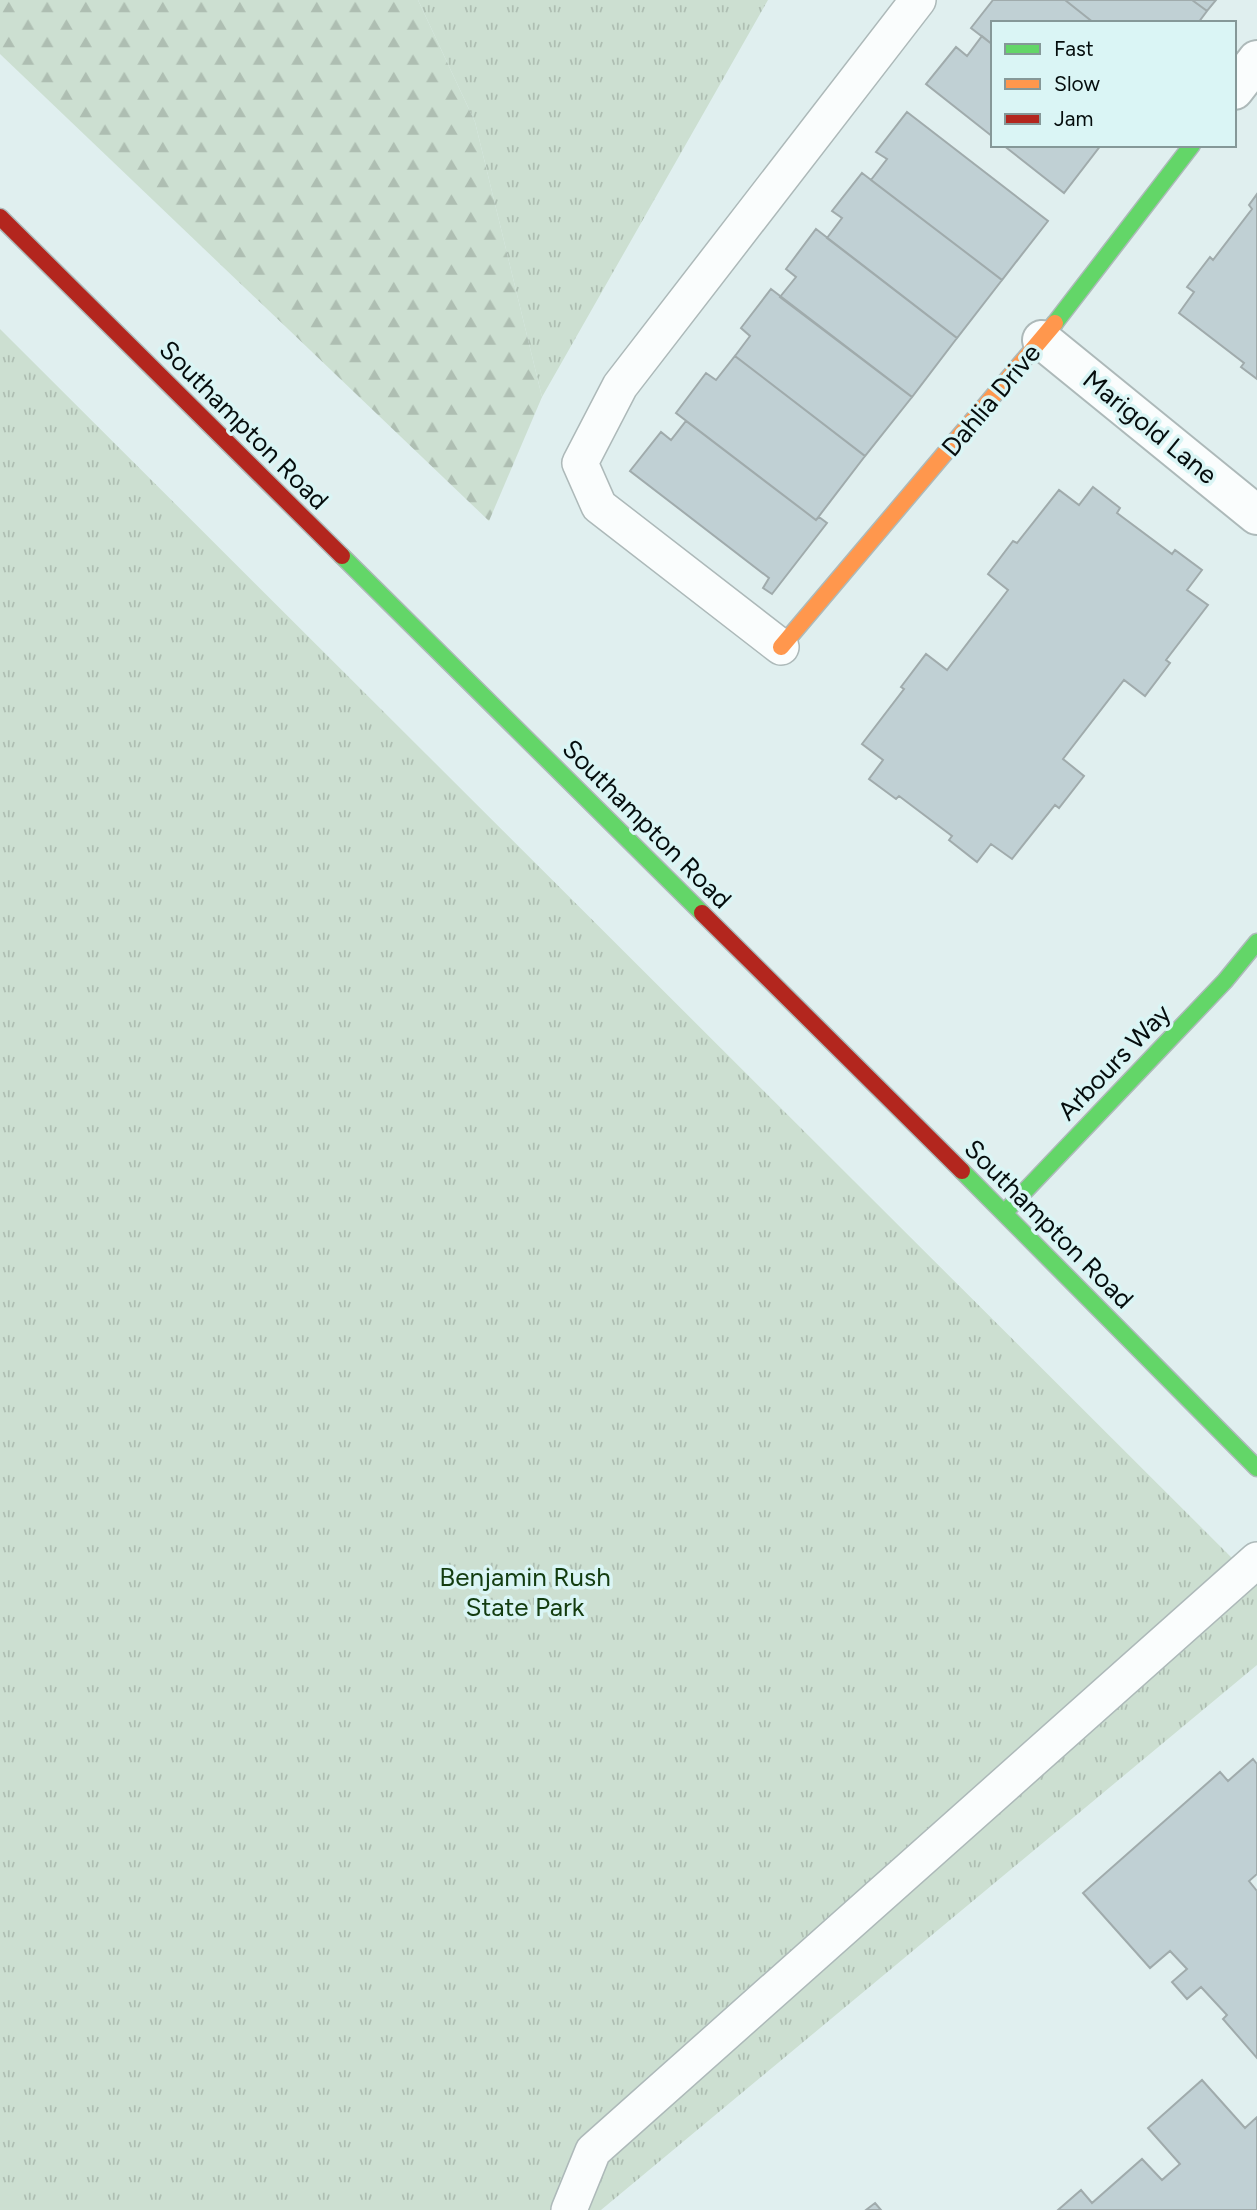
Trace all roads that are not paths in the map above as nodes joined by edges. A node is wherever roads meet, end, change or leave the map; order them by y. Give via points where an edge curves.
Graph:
1 (918, 0) edge
2 (1257, 60) edge
3 (1236, 87) edge
4 (1190, 147) edge
5 (0, 216) edge
6 (1042, 340) junction
7 (1257, 515) edge
8 (781, 647) joint
9 (1257, 942) edge
10 (1004, 1213) junction
11 (1257, 1468) edge
12 (1257, 1560) edge
13 (569, 2210) edge

1 - 8 lane via 620,386 580,463 599,506
2 - 3 street
4 - 6 street, Dahlia Drive
5 - 10 street, Southampton Road
6 - 7 street, Marigold Lane
6 - 8 street, Dahlia Drive
9 - 10 street, Arbours Way
10 - 11 street, Southampton Road
12 - 13 lane via 593,2151

